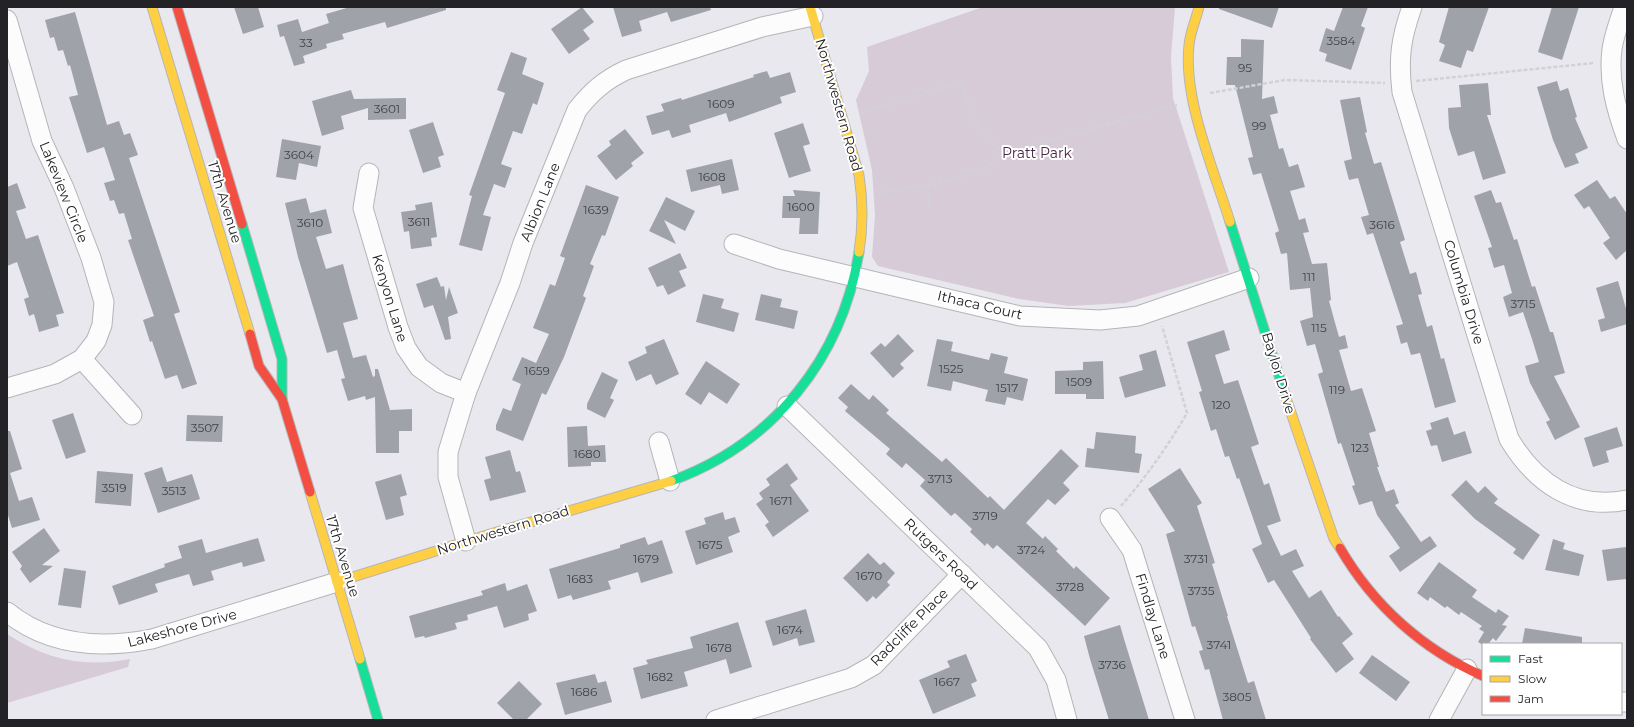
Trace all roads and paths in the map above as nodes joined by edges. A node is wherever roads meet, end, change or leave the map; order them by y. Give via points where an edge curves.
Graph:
1 (152, 7) edge
2 (177, 7) edge
3 (1199, 7) edge
4 (1412, 7) edge
5 (1624, 7) edge
6 (812, 12) edge
7 (7, 20) edge
8 (1611, 62) junction
9 (1415, 81) dead end
10 (1384, 83) dead end
11 (1207, 94) dead end
12 (1179, 105) dead end
13 (857, 114) dead end
14 (1627, 139) edge
15 (1003, 153) junction
16 (369, 173) dead end
17 (928, 186) junction
18 (872, 195) dead end
19 (930, 207) dead end
20 (734, 244) dead end
21 (854, 277) junction
22 (1249, 278) junction
23 (1157, 309) junction
24 (82, 359) junction
25 (7, 388) edge
26 (466, 393) junction
27 (282, 399) junction
28 (788, 406) junction
29 (132, 415) dead end
30 (659, 442) dead end
31 (670, 480) junction
32 (1627, 500) edge
33 (1110, 518) joint
34 (466, 541) junction
35 (962, 574) junction
36 (337, 582) junction
37 (7, 612) edge
38 (1475, 673) edge
39 (378, 720) edge
40 (716, 720) edge
41 (1067, 720) edge
42 (1185, 720) edge
43 (1439, 720) edge

1 - 27 street, 17th Avenue via 259,366
2 - 27 street, 17th Avenue via 282,359
3 - 22 street, Baylor Drive via 1189,45 1190,80 1196,114
4 - 32 street, Columbia Drive via 1400,51 1402,92 1509,439 1531,469 1554,488 1574,497 1596,502
5 - 8 street via 1612,47
6 - 21 street, Northwestern Road via 857,164 862,197 862,232
6 - 26 street, Albion Lane via 626,70 607,79 590,93 577,110
7 - 24 street, Lakeview Circle via 42,141 64,188 91,258 104,302 100,331 96,341
8 - 9 path
8 - 14 street via 1610,74 1616,110
10 - 11 path via 1285,80
12 - 15 path
13 - 15 path via 961,82 977,126
15 - 17 path via 983,170
16 - 26 street, Kenyon Lane via 363,208 406,348 419,367 441,383
17 - 18 path
17 - 19 path
20 - 21 street, Ithaca Court via 779,259
21 - 23 street, Ithaca Court via 1020,316 1100,320 1138,316
21 - 28 street, Northwestern Road via 846,308 828,347
22 - 23 street, Ithaca Court
22 - 38 street, Baylor Drive via 1296,429 1334,538 1355,574 1391,615 1427,645
23 - 33 path via 1187,413 1146,476
24 - 25 street, Lakeview Circle via 55,374
24 - 29 street
26 - 34 street, Albion Lane via 448,452 448,477
27 - 36 street, 17th Avenue
28 - 31 street, Northwestern Road via 757,434 723,458 705,468
28 - 35 street, Rutgers Road
30 - 31 street
31 - 34 street, Northwestern Road
33 - 42 street, Findlay Lane via 1132,550
34 - 36 street, Northwestern Road
35 - 40 street, Radcliffe Place via 874,665 863,672
35 - 41 street, Rutgers Road via 1038,648 1056,680
36 - 37 street, Lakeshore Drive via 152,639 124,644 88,644 60,639 34,629
36 - 39 street, 17th Avenue
38 - 43 street

